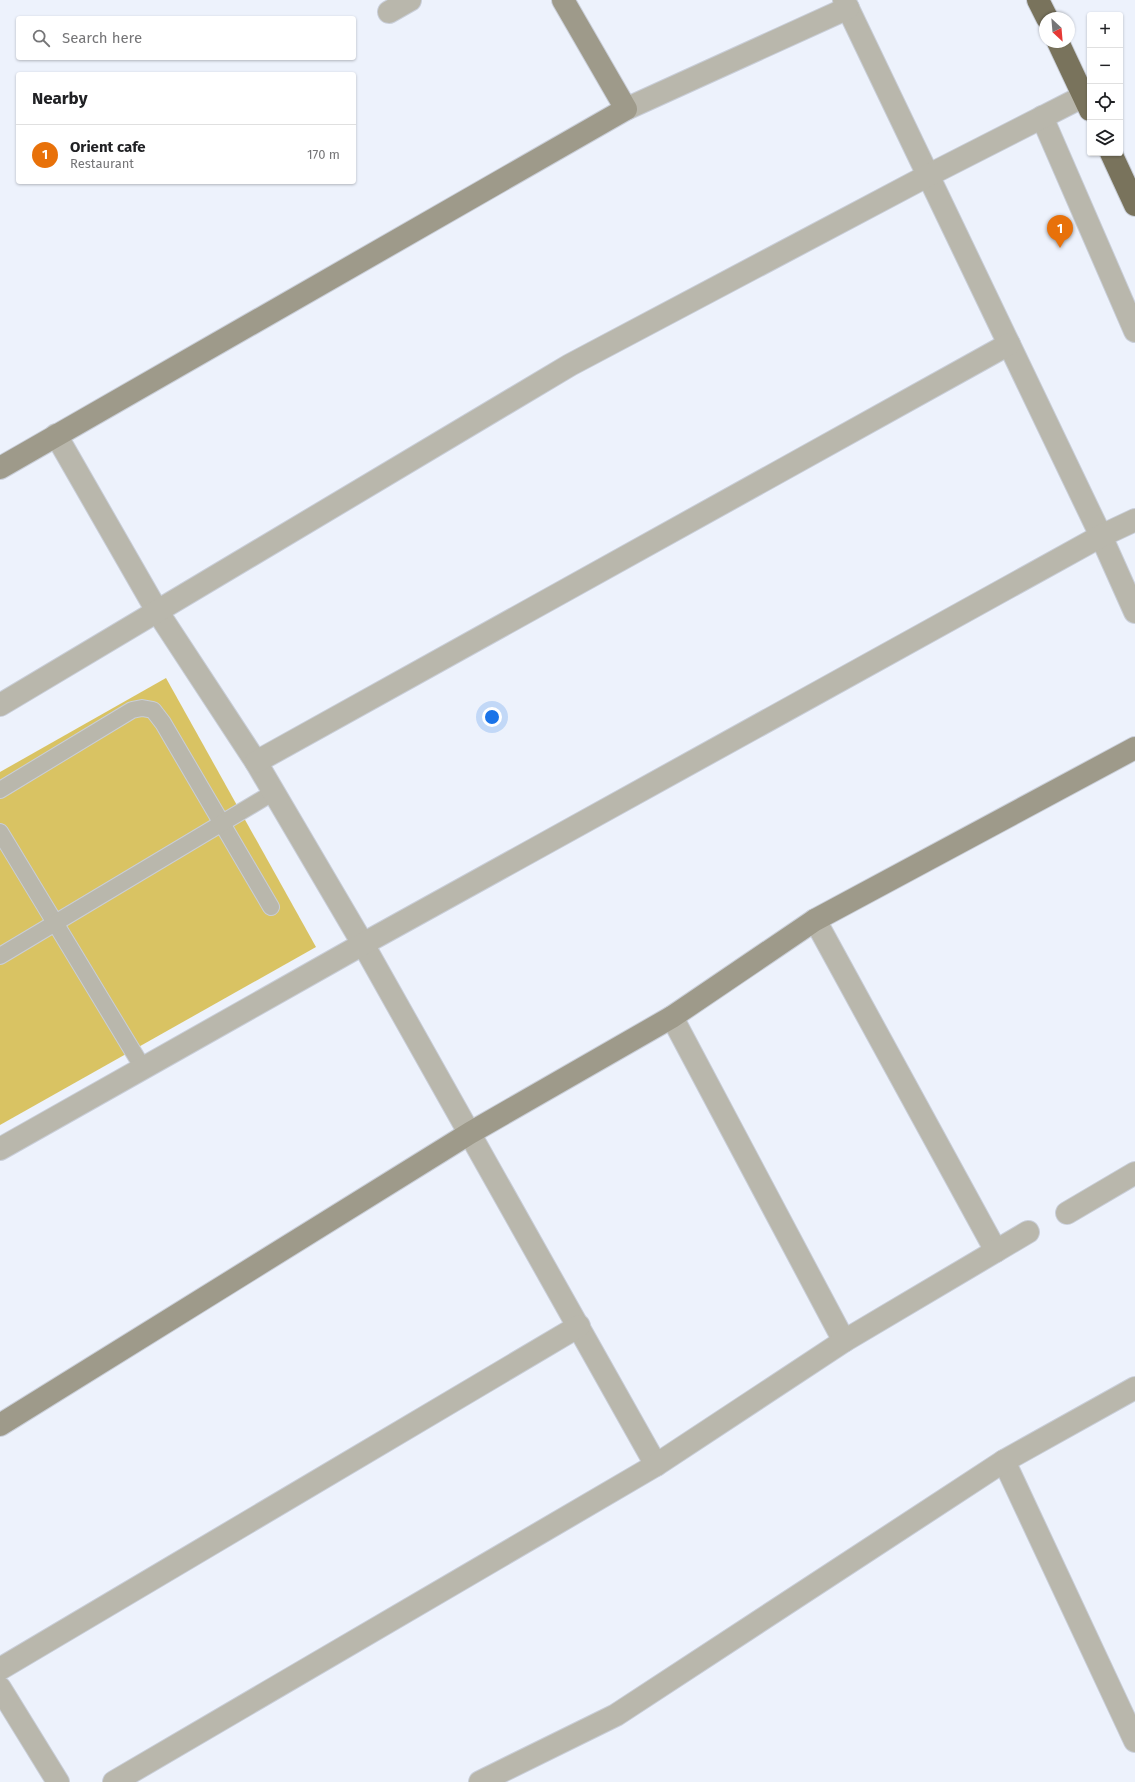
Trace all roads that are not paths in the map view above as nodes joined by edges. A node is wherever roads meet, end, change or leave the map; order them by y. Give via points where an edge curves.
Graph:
1 (410, 0) edge
2 (563, 0) edge
3 (1038, 0) edge
4 (846, 4) edge
5 (389, 12) dead end
6 (1044, 12) edge
7 (1061, 48) edge
8 (1087, 103) edge
9 (626, 108) junction
10 (1042, 117) junction
11 (1111, 156) edge
12 (927, 176) junction
13 (1135, 205) edge
14 (1135, 331) edge
15 (1009, 344) junction
16 (56, 435) junction
17 (0, 468) edge
18 (1135, 520) edge
19 (1100, 536) junction
20 (157, 612) junction
21 (1135, 612) edge
22 (0, 705) edge
23 (1135, 748) edge
24 (256, 762) junction
25 (0, 790) edge
26 (274, 792) junction
27 (222, 823) junction
28 (0, 832) edge
29 (271, 907) dead end
30 (815, 920) junction
31 (55, 923) junction
32 (363, 944) junction
33 (0, 956) edge
34 (289, 975) dead end
35 (672, 1017) junction
36 (140, 1062) junction
37 (470, 1133) junction
38 (0, 1144) edge
39 (0, 1149) edge
40 (1135, 1173) edge
41 (1067, 1212) dead end
42 (1028, 1232) dead end
43 (996, 1251) junction
44 (579, 1326) junction
45 (844, 1341) junction
46 (1135, 1388) edge
47 (0, 1424) edge
48 (1004, 1461) junction
49 (656, 1465) junction
50 (0, 1669) edge
51 (0, 1688) edge
52 (1135, 1741) edge
53 (58, 1782) edge
54 (114, 1782) edge
55 (480, 1782) edge

1 - 5 street
2 - 9 street
3 - 6 highway
4 - 9 street
4 - 12 street
7 - 8 highway
8 - 10 street
9 - 16 street
10 - 12 street
10 - 14 street
11 - 13 highway
12 - 15 street
12 - 20 street via 570,365
15 - 19 street
15 - 24 street
16 - 17 street
16 - 20 street
18 - 19 street
19 - 21 street
19 - 32 street
20 - 22 street
20 - 24 street
23 - 30 street
24 - 26 street
25 - 27 lane via 118,717 142,708 153,710 164,723
26 - 27 lane
26 - 32 street
27 - 29 lane
27 - 31 lane
28 - 31 lane
30 - 35 street
30 - 43 street
31 - 33 lane
31 - 36 lane
32 - 37 street
32 - 39 street
34 - 36 lane
35 - 37 street
35 - 45 street
36 - 38 lane
37 - 44 street
37 - 47 street
40 - 41 street
42 - 43 street
43 - 45 street
44 - 49 street
44 - 50 street
45 - 49 street
46 - 48 street
48 - 52 street
48 - 55 street via 616,1715
49 - 54 street
51 - 53 street

